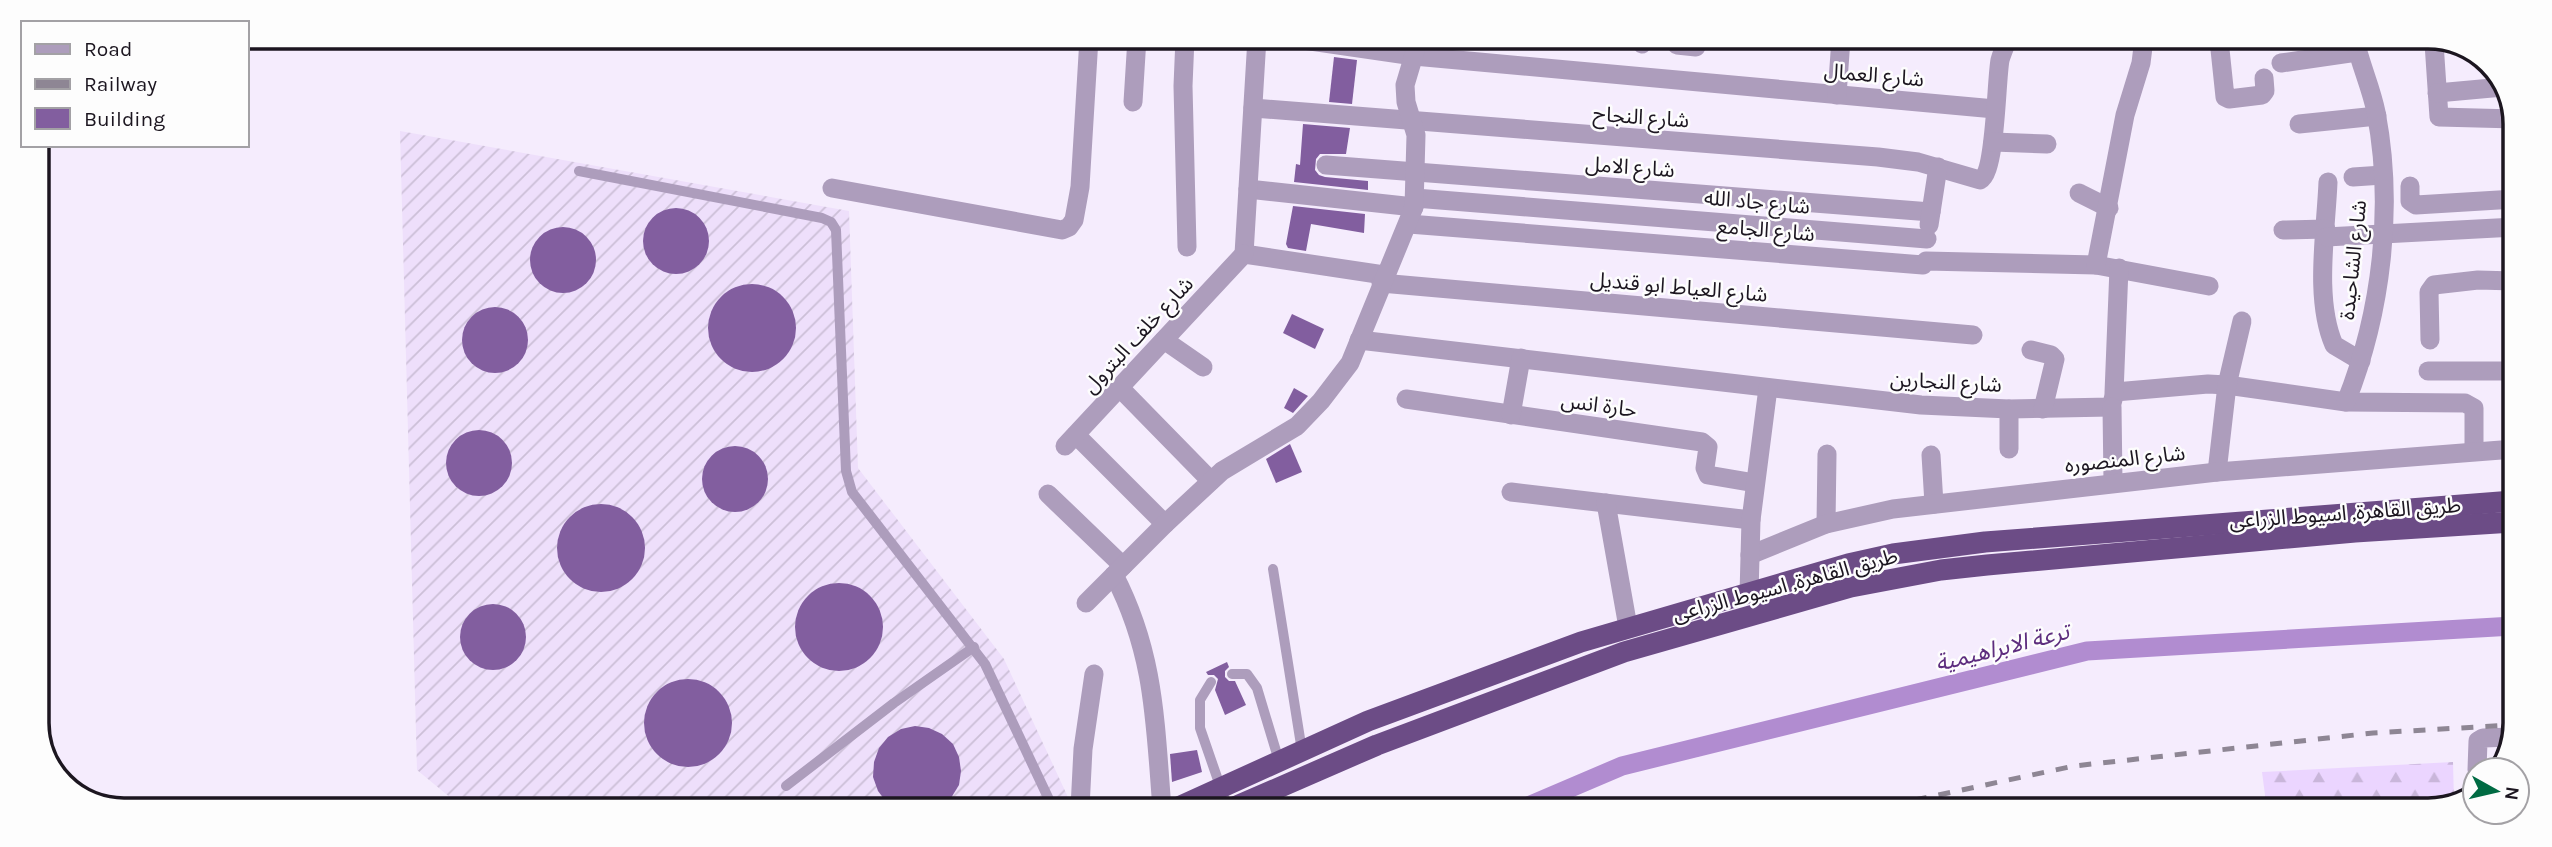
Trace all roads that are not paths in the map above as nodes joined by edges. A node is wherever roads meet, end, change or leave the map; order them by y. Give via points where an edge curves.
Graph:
1 (1088, 49) edge
2 (1136, 49) edge
3 (1185, 49) edge
4 (1256, 49) edge
5 (1415, 49) edge
6 (1434, 49) edge
7 (1840, 49) edge
8 (2005, 49) edge
9 (2143, 49) edge
10 (2220, 49) edge
11 (2343, 49) edge
12 (2357, 49) edge
13 (2434, 50) edge
14 (2281, 63) dead end
15 (2264, 78) dead end
16 (2493, 88) edge
17 (2437, 93) junction
18 (1838, 95) junction
19 (1133, 102) dead end
20 (1253, 108) junction
21 (1995, 109) junction
22 (2377, 116) junction
23 (2503, 119) edge
24 (1414, 122) junction
25 (2300, 124) dead end
26 (1993, 142) junction
27 (2047, 144) dead end
28 (1326, 165) dead end
29 (1938, 167) junction
30 (579, 171) dead end
31 (1416, 174) junction
32 (2383, 175) junction
33 (2353, 177) dead end
34 (2328, 183) dead end
35 (2410, 186) dead end
36 (832, 188) dead end
37 (1248, 189) junction
38 (2080, 193) dead end
39 (2503, 199) edge
40 (2109, 208) junction
41 (1412, 209) junction
42 (1931, 212) junction
43 (2503, 228) edge
44 (2283, 230) dead end
45 (2326, 233) junction
46 (2383, 234) junction
47 (1927, 239) junction
48 (1187, 247) dead end
49 (1244, 254) junction
50 (1924, 262) junction
51 (2096, 265) junction
52 (2119, 268) junction
53 (1383, 279) junction
54 (2503, 281) edge
55 (2209, 286) dead end
56 (2242, 321) dead end
57 (1973, 335) dead end
58 (1164, 340) junction
59 (1359, 340) junction
60 (2430, 340) dead end
61 (2031, 350) dead end
62 (1521, 358) junction
63 (2361, 362) junction
64 (1203, 367) dead end
65 (2428, 371) dead end
66 (2503, 371) edge
67 (2227, 385) junction
68 (1120, 388) junction
69 (1768, 388) junction
70 (1406, 399) dead end
71 (2113, 400) junction
72 (2346, 402) junction
73 (2009, 409) junction
74 (2043, 409) junction
75 (1511, 415) junction
76 (2009, 449) dead end
77 (2503, 450) edge
78 (2474, 451) junction
79 (1827, 454) dead end
80 (1931, 455) dead end
81 (2217, 472) junction
82 (1212, 481) junction
83 (1755, 482) junction
84 (2113, 482) junction
85 (1511, 492) dead end
86 (1048, 494) dead end
87 (2503, 502) edge
88 (1606, 503) junction
89 (1934, 504) junction
90 (1751, 520) junction
91 (1165, 524) junction
92 (1826, 524) junction
93 (2503, 524) edge
94 (1750, 555) junction
95 (1273, 569) dead end
96 (1118, 571) junction
97 (1749, 594) junction
98 (1086, 603) dead end
99 (1628, 627) junction
100 (974, 647) junction
101 (1094, 674) dead end
102 (1232, 674) dead end
103 (1211, 682) dead end
104 (2501, 737) edge
105 (1302, 751) junction
106 (2477, 756) edge
107 (1280, 762) junction
108 (786, 786) dead end
109 (1221, 788) junction
110 (1048, 798) edge
111 (1081, 798) edge
112 (1161, 798) edge
113 (1199, 798) edge
114 (1225, 798) edge
115 (1254, 798) edge

1 - 36 street via 1080,187 1069,227 1062,230
2 - 19 street
3 - 48 street
4 - 20 street
5 - 24 street via 1405,93
6 - 18 street, شارع العمال
7 - 18 street
8 - 21 street
9 - 40 street via 2125,115
10 - 15 street via 2225,97 2262,95
11 - 14 street
12 - 22 street, شارع الشاحيدة
13 - 17 street
16 - 17 street
17 - 23 street via 2441,118
18 - 21 street, شارع العمال
20 - 24 street, شارع النجاح
20 - 37 street
21 - 26 street
22 - 25 street
22 - 32 street, شارع الشاحيدة
24 - 29 street, شارع النجاح via 1878,157
24 - 31 street
26 - 27 street
26 - 29 street, شارع النجاح via 1983,179
28 - 31 street, شارع الامل
29 - 42 street
30 - 100 lane via 831,222 836,230 846,471 852,492
31 - 41 street
31 - 42 street, شارع الامل
32 - 33 street
32 - 46 street, شارع الشاحيدة
34 - 45 street
35 - 39 street via 2412,204 2435,196
37 - 41 street, شارع جاد الله
37 - 49 street
38 - 40 street
40 - 51 street
41 - 47 street, شارع جاد الله
41 - 50 street, شارع الجامع
41 - 53 street
42 - 47 street
43 - 46 street
44 - 45 street
45 - 46 street
45 - 63 street via 2324,298 2332,340 2338,349
46 - 63 street, شارع الشاحيدة
47 - 50 street
49 - 53 street, شارع العياط ابو قنديل
49 - 58 street, شارع خلف البترول
50 - 51 street, شارع الجامع
51 - 52 street, شارع الجامع
52 - 55 street, شارع الجامع
52 - 71 street
53 - 57 street, شارع العياط ابو قنديل
53 - 59 street
54 - 60 street via 2434,285 2429,296
56 - 67 street
58 - 64 street
58 - 68 street, شارع خلف البترول
59 - 62 street, شارع النجارين
59 - 82 street via 1343,374 1309,414 1284,436 1244,456
61 - 74 street via 2052,355 2056,361
62 - 69 street, شارع النجارين
62 - 75 street
63 - 72 street, شارع الشاحيدة
65 - 66 street
67 - 71 street, شارع النجارين
67 - 72 street, شارع النجارين
67 - 81 street
68 - 82 street
68 - 91 street, شارع خلف البترول via 1071,440
69 - 73 street, شارع النجارين via 1921,405
69 - 83 street
70 - 75 street, حارة انس
71 - 74 street, شارع النجارين
71 - 84 street
72 - 78 street, شارع النجارين via 2465,402 2474,408
73 - 74 street, شارع النجارين
73 - 76 street
75 - 83 street, حارة انس via 1705,443 1708,475
77 - 78 street, شارع المنصوره
78 - 81 street, شارع المنصوره
79 - 92 street
80 - 89 street
81 - 84 street, شارع المنصوره
82 - 91 street
83 - 90 street
84 - 89 street, شارع المنصوره
85 - 88 street
86 - 96 street
87 - 97 highway, طريق القاهرة, اسيوط الزراعى via 1938,547 1848,564
88 - 90 street
88 - 99 street
89 - 92 street, شارع المنصوره
90 - 94 street
91 - 96 street
92 - 94 street, شارع المنصوره
93 - 115 highway, طريق القاهرة, اسيوط الزراعى via 1987,565 1851,587 1624,652 1377,745
94 - 97 street
95 - 105 lane
96 - 98 street
96 - 112 street via 1149,669
97 - 99 highway, طريق القاهرة, اسيوط الزراعى
99 - 105 highway, طريق القاهرة, اسيوط الزراعى via 1368,721
100 - 108 lane
100 - 110 lane
101 - 111 street
102 - 107 lane via 1247,674 1257,688
103 - 109 lane via 1200,700 1200,728
104 - 106 street via 2478,741
105 - 107 highway, طريق القاهرة, اسيوط الزراعى
107 - 109 highway, طريق القاهرة, اسيوط الزراعى
109 - 113 highway, طريق القاهرة, اسيوط الزراعى
109 - 114 lane

